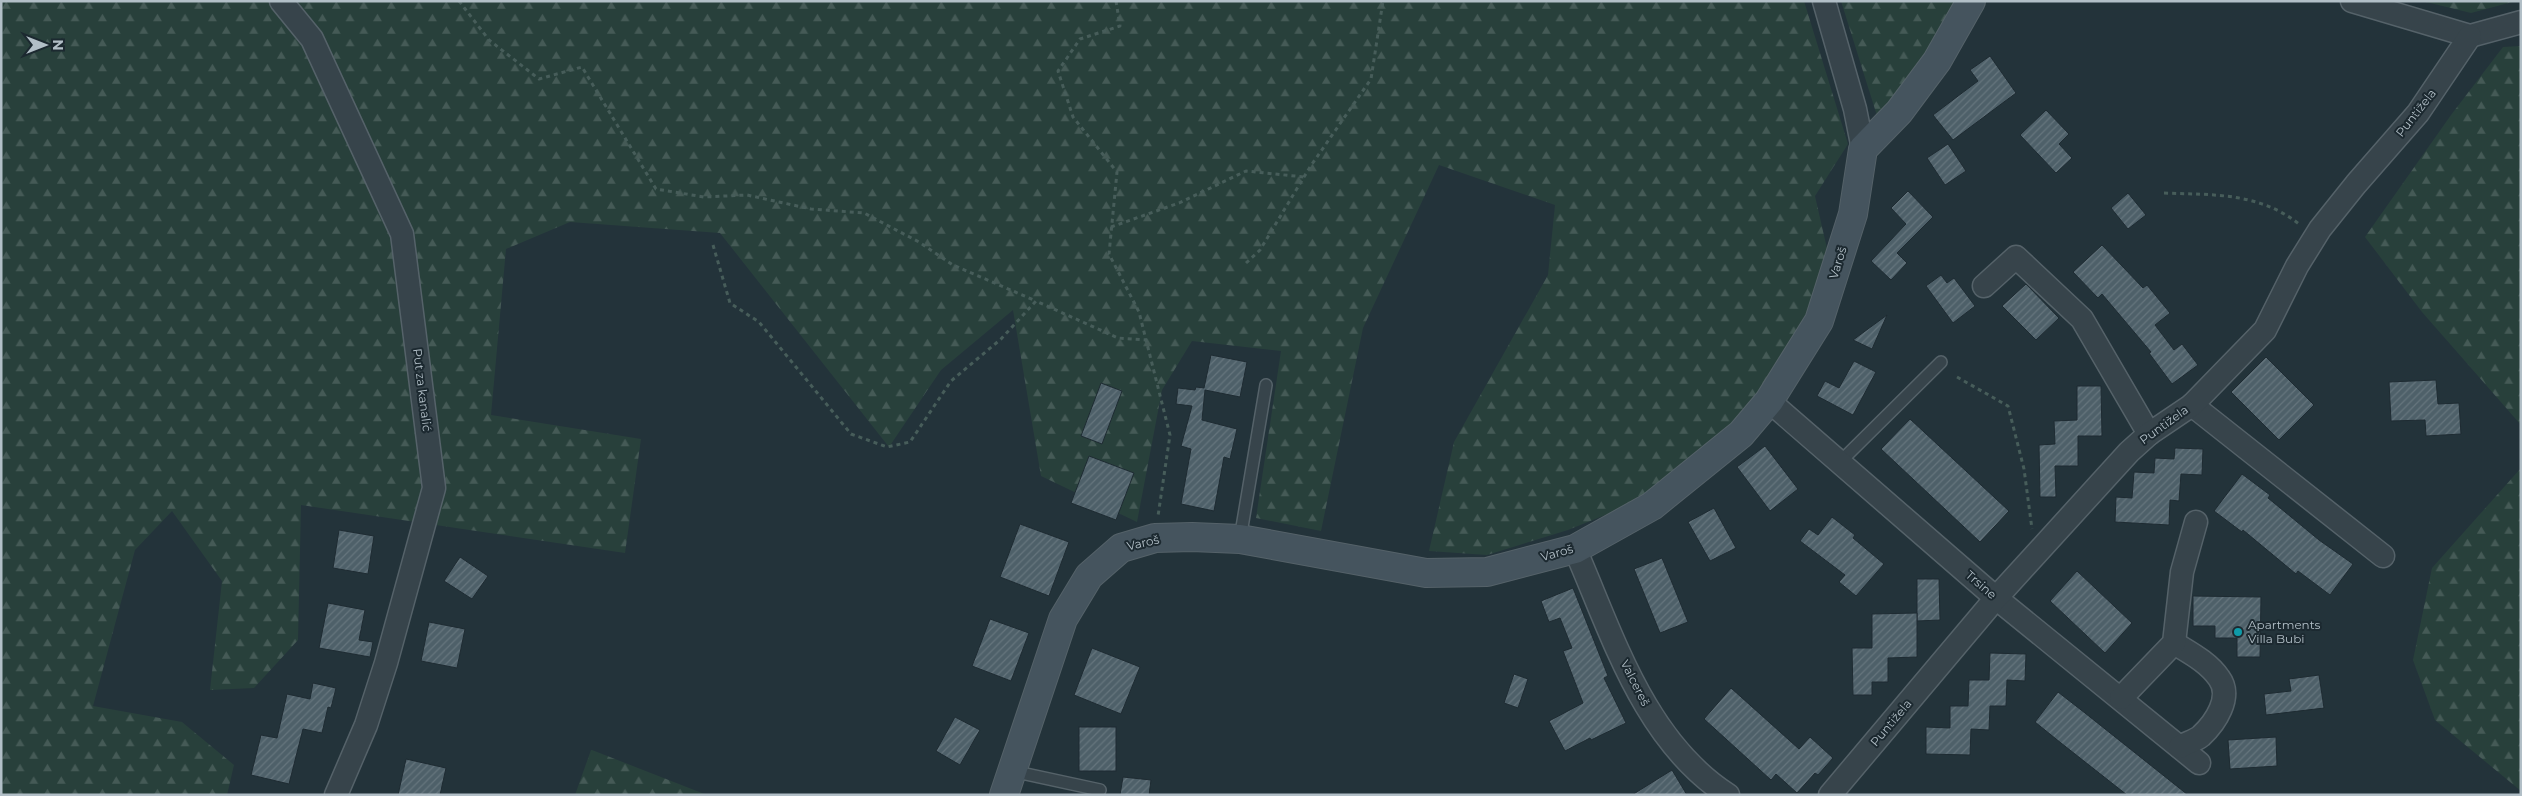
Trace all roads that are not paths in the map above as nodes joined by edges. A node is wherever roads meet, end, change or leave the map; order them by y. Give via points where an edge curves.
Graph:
1 (281, 1) edge
2 (1824, 1) edge
3 (1970, 1) edge
4 (2352, 1) edge
5 (2521, 22) edge
6 (2470, 36) junction
7 (1863, 149) junction
8 (1984, 286) dead end
9 (1941, 362) dead end
10 (1266, 385) dead end
11 (1769, 401) junction
12 (2192, 405) junction
13 (2149, 434) junction
14 (1840, 462) junction
15 (2196, 522) dead end
16 (1240, 539) junction
17 (1575, 549) junction
18 (2383, 556) dead end
19 (1996, 598) junction
20 (2174, 643) junction
21 (2121, 698) junction
22 (2180, 746) junction
23 (2199, 763) dead end
24 (1008, 783) edge
25 (1100, 790) dead end
26 (336, 795) edge
27 (1728, 795) edge
28 (1830, 795) edge

1 - 26 street, Put za kanalić via 312,39 402,234 434,488 366,726
2 - 7 street
3 - 7 main road via 1937,61 1899,112
4 - 6 street
5 - 6 street
6 - 12 street, Puntižela via 2418,113 2315,237 2265,330
7 - 11 main road, Varoš via 1853,214 1819,321
8 - 13 street via 2016,257 2082,319
9 - 14 lane
10 - 16 lane
11 - 14 street, Trsine
11 - 17 main road, Varoš via 1742,434 1652,506
12 - 13 street, Puntižela
12 - 18 street
13 - 19 street, Puntižela
14 - 19 street, Trsine
15 - 20 street via 2182,572
16 - 17 main road, Varoš via 1426,572 1487,572
16 - 24 main road, Varoš via 1155,538 1121,548 1089,576 1062,619
17 - 27 street, Valcereš via 1632,680 1656,721 1689,764
19 - 21 street, Trsine
19 - 28 street, Puntižela
20 - 21 street
20 - 22 street via 2204,661 2221,680 2224,695 2220,713 2200,737
21 - 22 street, Trsine
22 - 23 street, Trsine
24 - 25 lane

